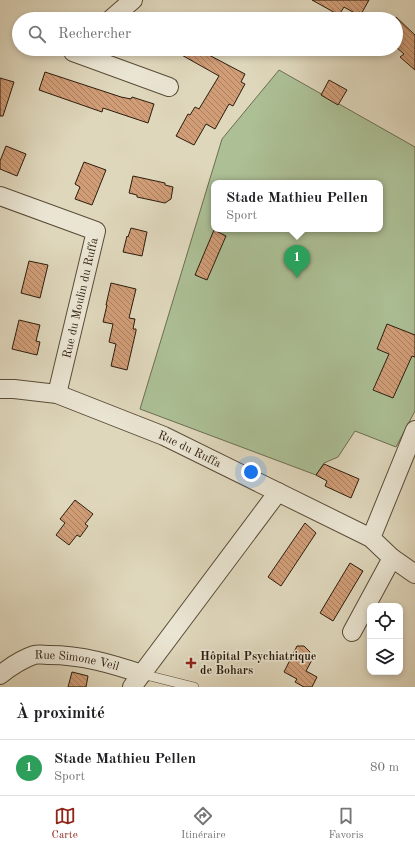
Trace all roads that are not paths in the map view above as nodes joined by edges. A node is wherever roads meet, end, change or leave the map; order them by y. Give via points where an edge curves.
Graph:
1 (133, 0) edge
2 (119, 12) edge
3 (84, 56) edge
4 (169, 87) dead end
5 (0, 196) edge
6 (0, 389) edge
7 (57, 394) junction
8 (415, 430) edge
9 (278, 492) junction
10 (371, 538) junction
11 (392, 558) junction
12 (415, 574) edge
13 (352, 632) dead end
14 (0, 675) edge
15 (137, 680) edge
16 (194, 687) edge

1 - 2 street
3 - 4 street
5 - 7 street, Rue du Moulin du Ruffa via 96,231
6 - 7 street, Rue du Ruffa
7 - 9 street, Rue du Ruffa via 164,436
8 - 10 street
9 - 10 street, Rue du Ruffa
9 - 15 street
10 - 11 street, Rue du Ruffa
11 - 12 street, Rue du Ruffa
11 - 13 street
14 - 15 street, Rue Simone Veil via 12,665 35,655 60,655 108,663
15 - 16 lane

